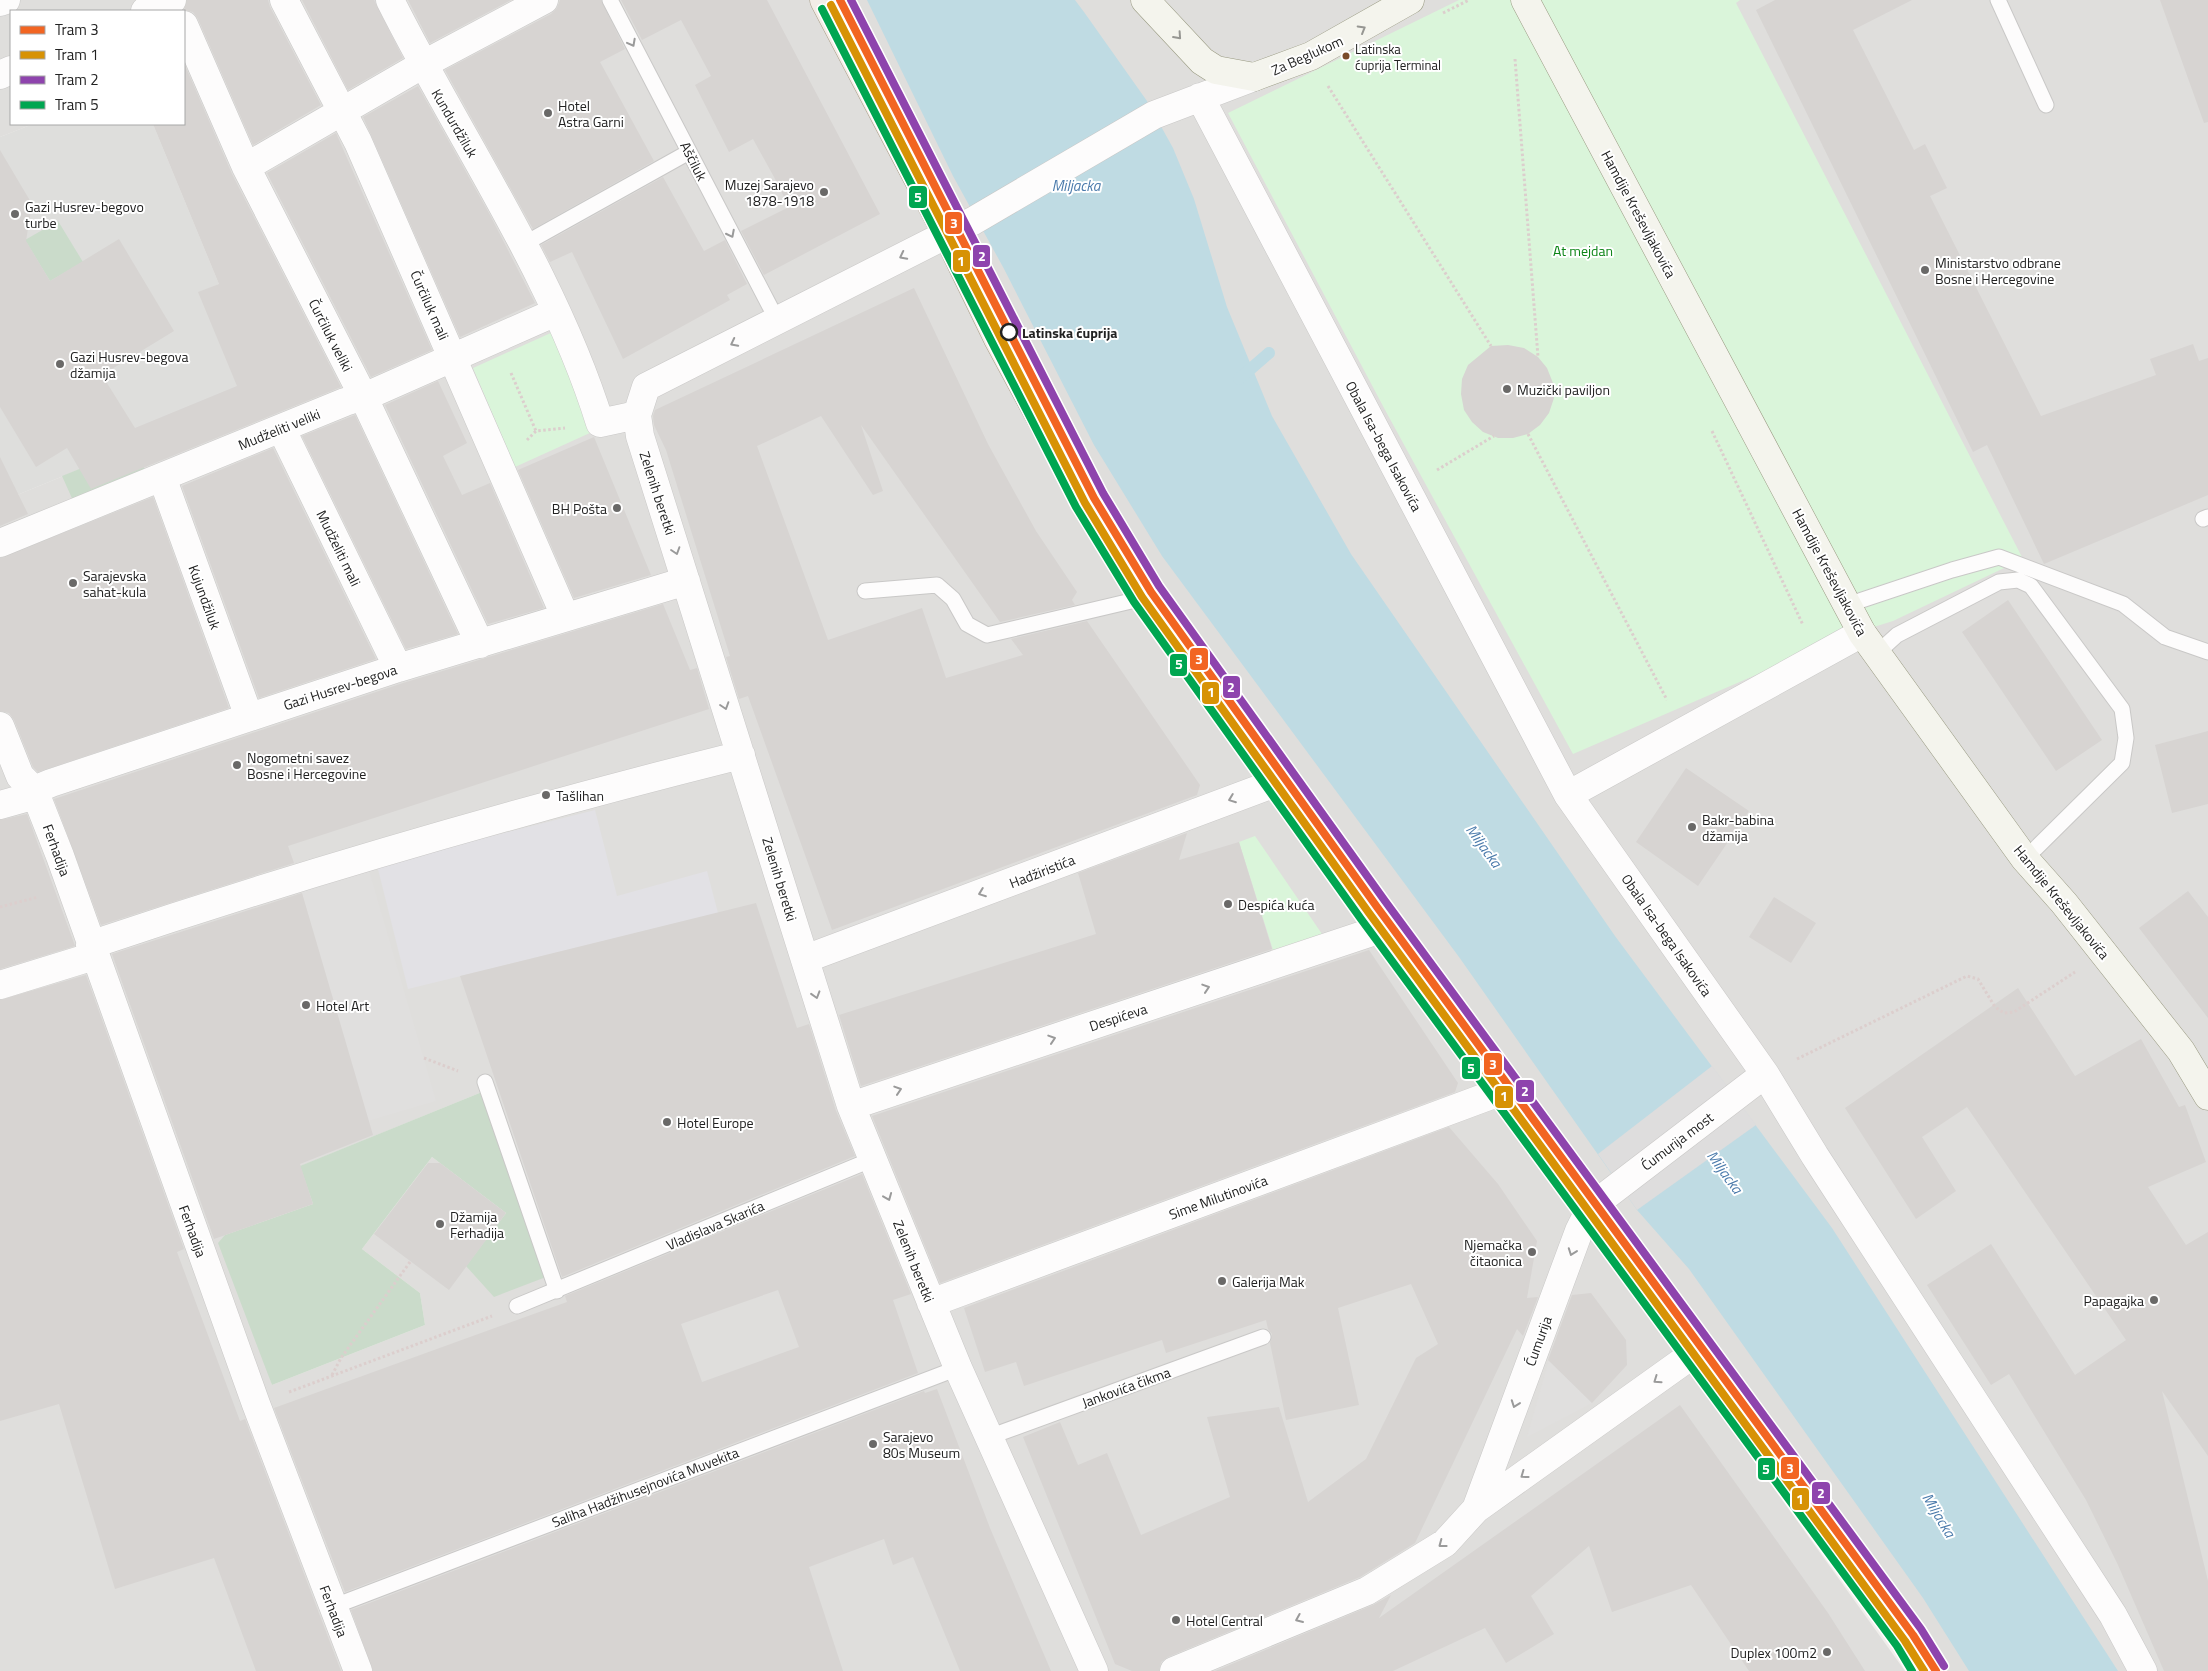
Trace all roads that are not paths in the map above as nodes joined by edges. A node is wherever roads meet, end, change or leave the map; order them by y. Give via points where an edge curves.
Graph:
1 (6, 0) edge
2 (173, 0) edge
3 (284, 0) edge
4 (390, 0) edge
5 (544, 0) edge
6 (610, 0) edge
7 (824, 0) edge
8 (1145, 0) edge
9 (1410, 0) edge
10 (1525, 0) edge
11 (1998, 0) edge
12 (0, 2) edge
13 (148, 10) edge
14 (185, 27) edge
15 (422, 65) junction
16 (1254, 77) junction
17 (1200, 98) junction
18 (2046, 105) dead end
19 (342, 111) junction
20 (689, 152) junction
21 (246, 167) junction
22 (947, 234) junction
23 (524, 244) junction
24 (556, 312) junction
25 (778, 322) junction
26 (452, 357) junction
27 (363, 396) junction
28 (637, 415) junction
29 (281, 428) junction
30 (162, 477) junction
31 (0, 543) edge
32 (686, 581) junction
33 (865, 592) dead end
34 (1144, 598) junction
35 (1847, 605) junction
36 (565, 616) junction
37 (1869, 643) junction
38 (480, 644) junction
39 (2208, 652) edge
40 (398, 668) junction
41 (249, 717) junction
42 (0, 726) edge
43 (741, 755) junction
44 (1278, 782) junction
45 (34, 790) junction
46 (1568, 795) junction
47 (0, 805) edge
48 (2025, 859) junction
49 (1384, 928) junction
50 (91, 951) junction
51 (805, 959) junction
52 (0, 985) edge
53 (1765, 1074) junction
54 (485, 1082) road end
55 (1505, 1090) junction
56 (2208, 1096) edge
57 (852, 1106) junction
58 (874, 1159) junction
59 (1618, 1184) joint
60 (1591, 1207) junction
61 (556, 1291) junction
62 (930, 1302) junction
63 (518, 1306) road end
64 (1262, 1337) dead end
65 (1696, 1352) junction
66 (958, 1368) junction
67 (989, 1436) junction
68 (1476, 1509) junction
69 (332, 1606) junction
70 (358, 1671) edge
71 (1094, 1671) edge
72 (1174, 1671) edge
73 (1925, 1671) edge
74 (2143, 1671) edge

1 - 12 street
2 - 13 street
3 - 19 street, Čurčiluk mali
4 - 15 street, Kundurdžiluk
5 - 15 street
6 -> 20 lane, Aščiluk
7 - 22 main road
8 -> 16 main road via 1202,61 1216,70
16 -> 9 main road, Za Beglukom via 1311,56
10 - 35 main road, Hamdije Kreševljakovića
11 - 18 lane
14 - 21 street, Čurčiluk veliki
15 - 19 street
15 - 23 street, Kundurdžiluk
16 - 17 street
17 - 22 street, Zelenih beretki via 1154,115
17 - 46 street, Obala Isa-bega Isakovića
19 - 21 street
19 - 26 street, Čurčiluk mali
20 - 23 lane
20 -> 25 lane, Aščiluk
21 - 27 street, Čurčiluk veliki
22 -> 25 street, Zelenih beretki
22 - 34 main road via 997,336 1082,494
23 - 24 street, Kundurdžiluk
24 - 26 street, Mudželiti veliki
24 - 28 street, Kundurdžiluk via 589,388 600,423
25 -> 28 street, Zelenih beretki via 646,387
26 - 27 street, Mudželiti veliki
26 - 36 street, Čurčiluk mali
27 - 29 street, Mudželiti veliki
27 - 38 street, Čurčiluk veliki
28 -> 32 street, Zelenih beretki via 640,436
29 - 30 street, Mudželiti veliki
29 - 40 street, Mudželiti mali
30 - 31 street, Mudželiti veliki
30 - 41 street, Kujundžiluk
32 - 36 street, Gazi Husrev-begova
32 -> 43 street, Zelenih beretki
33 - 34 lane via 937,585 953,599 967,624 987,636
34 - 44 main road
35 - 37 main road, Hamdije Kreševljakovića
35 - 39 lane via 1999,557 2123,604 2165,637
36 - 38 street, Gazi Husrev-begova
37 - 46 street via 1683,731
37 - 48 main road, Hamdije Kreševljakovića
37 - 48 lane via 1897,635 1999,582 2018,580 2031,586 2122,708 2126,738 2122,763
38 - 40 street, Gazi Husrev-begova
40 - 41 street, Gazi Husrev-begova
41 - 45 street, Gazi Husrev-begova
42 - 45 street via 20,776
43 - 50 street via 487,822 283,881
43 - 51 street, Zelenih beretki
44 - 49 main road
44 -> 51 street, Hadžiristića
45 - 47 street, Gazi Husrev-begova via 25,798
45 - 50 street, Ferhadija
46 - 53 street, Obala Isa-bega Isakovića
48 - 56 main road, Hamdije Kreševljakovića via 2064,903 2181,1051
49 - 55 main road
57 -> 49 street, Despićeva
50 - 52 street
50 - 69 street, Ferhadija
51 -> 57 street, Zelenih beretki
53 - 59 street, Ćumurija most
53 - 74 street, Obala Isa-bega Isakovića via 2113,1615
54 - 61 lane
55 - 60 main road
55 - 62 street, Sime Milutinovića
57 - 58 street, Zelenih beretki
58 - 61 lane, Vladislava Skarića
58 -> 62 street, Zelenih beretki
59 - 60 street, Ćumurija
60 - 65 main road
60 -> 68 street, Ćumurija via 1579,1231
61 - 63 lane, Vladislava Skarića
62 - 66 street, Zelenih beretki
64 - 67 lane, Jankovića čikma
65 -> 68 street, Ćumurija
65 - 73 main road via 1882,1605
66 - 67 street, Zelenih beretki
66 - 69 lane, Saliha Hadžihusejnovića Muvekita
67 - 71 street, Zelenih beretki
68 -> 72 street, Ćumurija via 1444,1543 1367,1591
69 - 70 street, Ferhadija

